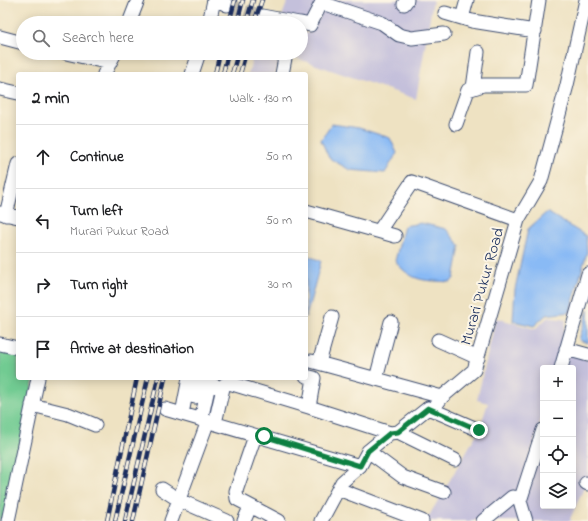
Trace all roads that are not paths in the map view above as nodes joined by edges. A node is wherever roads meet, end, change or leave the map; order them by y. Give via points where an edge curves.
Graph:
1 (138, 0) edge
2 (467, 0) edge
3 (539, 0) edge
4 (586, 0) edge
5 (323, 1) edge
6 (219, 2) edge
7 (445, 13) dead end
8 (132, 16) edge
9 (212, 16) edge
10 (462, 18) junction
11 (308, 25) edge
12 (535, 31) junction
13 (444, 34) dead end
14 (0, 37) edge
15 (16, 41) edge
16 (478, 52) dead end
17 (97, 60) edge
18 (197, 60) edge
19 (285, 60) edge
20 (110, 63) edge
21 (193, 72) edge
22 (282, 72) edge
23 (473, 88) junction
24 (0, 89) edge
25 (16, 93) edge
26 (456, 124) dead end
27 (16, 174) edge
28 (308, 212) edge
29 (8, 215) edge
30 (518, 220) junction
31 (379, 232) junction
32 (395, 236) dead end
33 (588, 274) edge
34 (332, 317) dead end
35 (391, 322) dead end
36 (438, 340) dead end
37 (0, 344) edge
38 (16, 348) edge
39 (566, 349) junction
40 (588, 356) edge
41 (478, 358) junction
42 (562, 365) edge
43 (308, 376) edge
44 (376, 379) junction
45 (38, 380) edge
46 (189, 380) edge
47 (209, 381) edge
48 (223, 388) junction
49 (186, 395) junction
50 (442, 397) junction
51 (32, 406) junction
52 (309, 407) junction
53 (428, 408) junction
54 (165, 409) dead end
55 (182, 414) junction
56 (208, 421) junction
57 (95, 425) dead end
58 (479, 430) dead end
59 (394, 433) junction
60 (255, 436) junction
61 (541, 437) edge
62 (368, 451) junction
63 (455, 460) dead end
64 (360, 466) junction
65 (338, 489) junction
66 (162, 490) dead end
67 (444, 492) dead end
68 (521, 498) junction
69 (179, 500) junction
70 (250, 507) junction
71 (323, 520) edge
72 (8, 521) edge
73 (171, 521) edge
74 (227, 521) edge
75 (244, 521) edge
76 (278, 521) edge
77 (422, 521) edge
78 (483, 521) edge
79 (526, 521) edge

1 - 8 street
2 - 10 street
3 - 12 street
4 - 30 street, Murari Pukur Road via 567,85 541,181
5 - 11 street
5 - 13 street via 382,23 399,35 412,38
6 - 9 street
7 - 10 street
10 - 12 street
12 - 23 street via 526,85 483,85
14 - 15 street
16 - 23 street
17 - 20 street
18 - 21 street
19 - 22 street
23 - 26 street via 468,90
24 - 25 street
27 - 29 street
28 - 31 street
30 - 31 street via 412,182
30 - 41 street, Murari Pukur Road
31 - 32 street
33 - 39 street
34 - 44 street via 315,362
35 - 44 street
36 - 41 street
37 - 38 street
39 - 40 street
39 - 42 street
41 - 50 street, Murari Pukur Road via 474,370
43 - 52 street via 314,378
44 - 50 street
45 - 51 street
46 - 49 street
47 - 48 street
47 - 49 street via 198,383 195,397
47 - 56 street
48 - 52 street via 229,383
48 - 56 street
49 - 55 street
50 - 53 street, Murari Pukur Road via 433,409
51 - 57 street via 68,414
51 - 72 street
52 - 59 street
53 - 58 street
53 - 59 street, Murari Pukur Road
54 - 55 street
55 - 56 street
56 - 60 street
56 - 69 street
59 - 62 street, Murari Pukur Road
59 - 63 street
60 - 64 street via 264,436
60 - 70 street via 236,491 237,499
61 - 68 street
62 - 64 street, Murari Pukur Road
62 - 67 street via 403,477
64 - 65 street, Murari Pukur Road
65 - 71 street, Murari Pukur Road
65 - 77 street
66 - 69 street
68 - 78 street via 512,497
68 - 79 street
69 - 73 street
69 - 74 street
70 - 75 street
70 - 76 street

